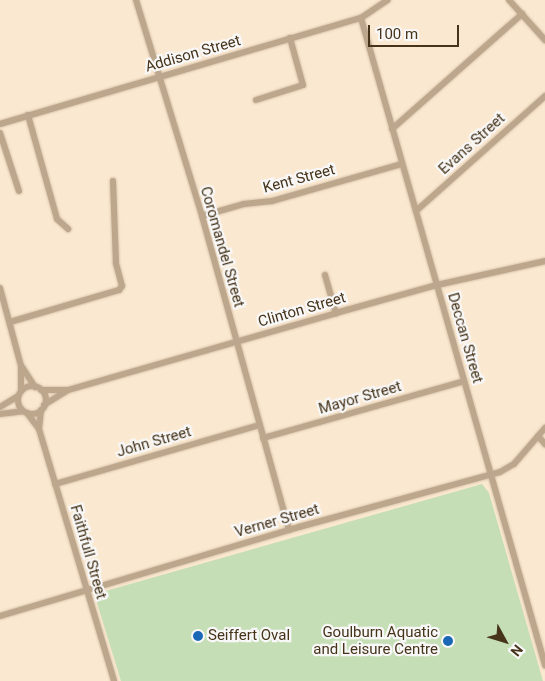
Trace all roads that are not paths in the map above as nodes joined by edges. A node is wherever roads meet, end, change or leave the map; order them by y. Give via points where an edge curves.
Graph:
1 (137, 0) edge
2 (388, 0) edge
3 (509, 0) edge
4 (522, 14) junction
5 (361, 18) junction
6 (290, 38) junction
7 (545, 40) edge
8 (158, 77) junction
9 (545, 96) edge
10 (256, 100) dead end
11 (28, 116) junction
12 (0, 124) edge
13 (392, 129) junction
14 (0, 133) edge
15 (402, 164) junction
16 (113, 181) dead end
17 (19, 191) dead end
18 (416, 211) junction
19 (202, 216) junction
20 (68, 229) dead end
21 (545, 261) edge
22 (325, 275) dead end
23 (437, 285) junction
24 (0, 288) edge
25 (336, 312) junction
26 (10, 322) junction
27 (235, 342) junction
28 (21, 366) junction
29 (464, 380) junction
30 (38, 388) junction
31 (68, 390) junction
32 (20, 394) junction
33 (0, 407) edge
34 (43, 407) junction
35 (25, 412) junction
36 (0, 414) edge
37 (260, 425) junction
38 (545, 428) edge
39 (39, 429) junction
40 (538, 436) junction
41 (263, 438) junction
42 (545, 444) edge
43 (491, 474) junction
44 (55, 484) junction
45 (289, 530) junction
46 (86, 590) junction
47 (0, 616) edge
48 (545, 665) edge
49 (114, 681) edge

1 - 8 street, Coromandel Street
2 - 5 street, Addison Street
3 - 4 street
4 - 7 street
4 - 13 street
5 - 6 street, Addison Street
5 - 13 street, Deccan Street
6 - 8 street, Addison Street
6 - 10 street via 303,85
8 - 11 street, Addison Street
8 - 19 street, Coromandel Street
9 - 18 street, Evans Street
11 - 12 street, Addison Street
11 - 20 street via 57,219
13 - 15 street, Deccan Street
14 - 17 street
15 - 18 street, Deccan Street
15 - 19 street, Kent Street via 272,201 244,204
16 - 26 street via 116,263 121,288 115,293
18 - 23 street, Deccan Street
19 - 27 street, Coromandel Street
21 - 23 street, Clinton Street
22 - 25 street
23 - 25 street, Clinton Street
23 - 29 street, Deccan Street
24 - 26 street
25 - 27 street, Clinton Street
26 - 28 street
27 - 31 street, Clinton Street
27 - 37 street, Coromandel Street
28 - 30 street
28 - 32 street
29 - 41 street, Mayor Street
29 - 43 street, Deccan Street
30 - 31 street, Clinton Street
30 - 32 street, Clinton Street
30 - 34 street, Faithfull Street
31 - 34 street, Clinton Street
32 - 33 street
32 - 35 street, Faithfull Street
34 - 35 street, Clinton Street
34 - 39 street, Faithfull Street
35 - 36 street
35 - 39 street, Faithfull Street
37 - 41 street, Coromandel Street
37 - 44 street, John Street
38 - 40 street, Verner Street
39 - 44 street, Faithfull Street
40 - 42 street
40 - 43 street, Verner Street via 511,467
41 - 45 street, Coromandel Street
43 - 45 street, Verner Street
43 - 48 street, Deccan Street
44 - 46 street, Faithfull Street
45 - 46 street, Verner Street
46 - 47 street, Verner Street
46 - 49 street, Faithfull Street

